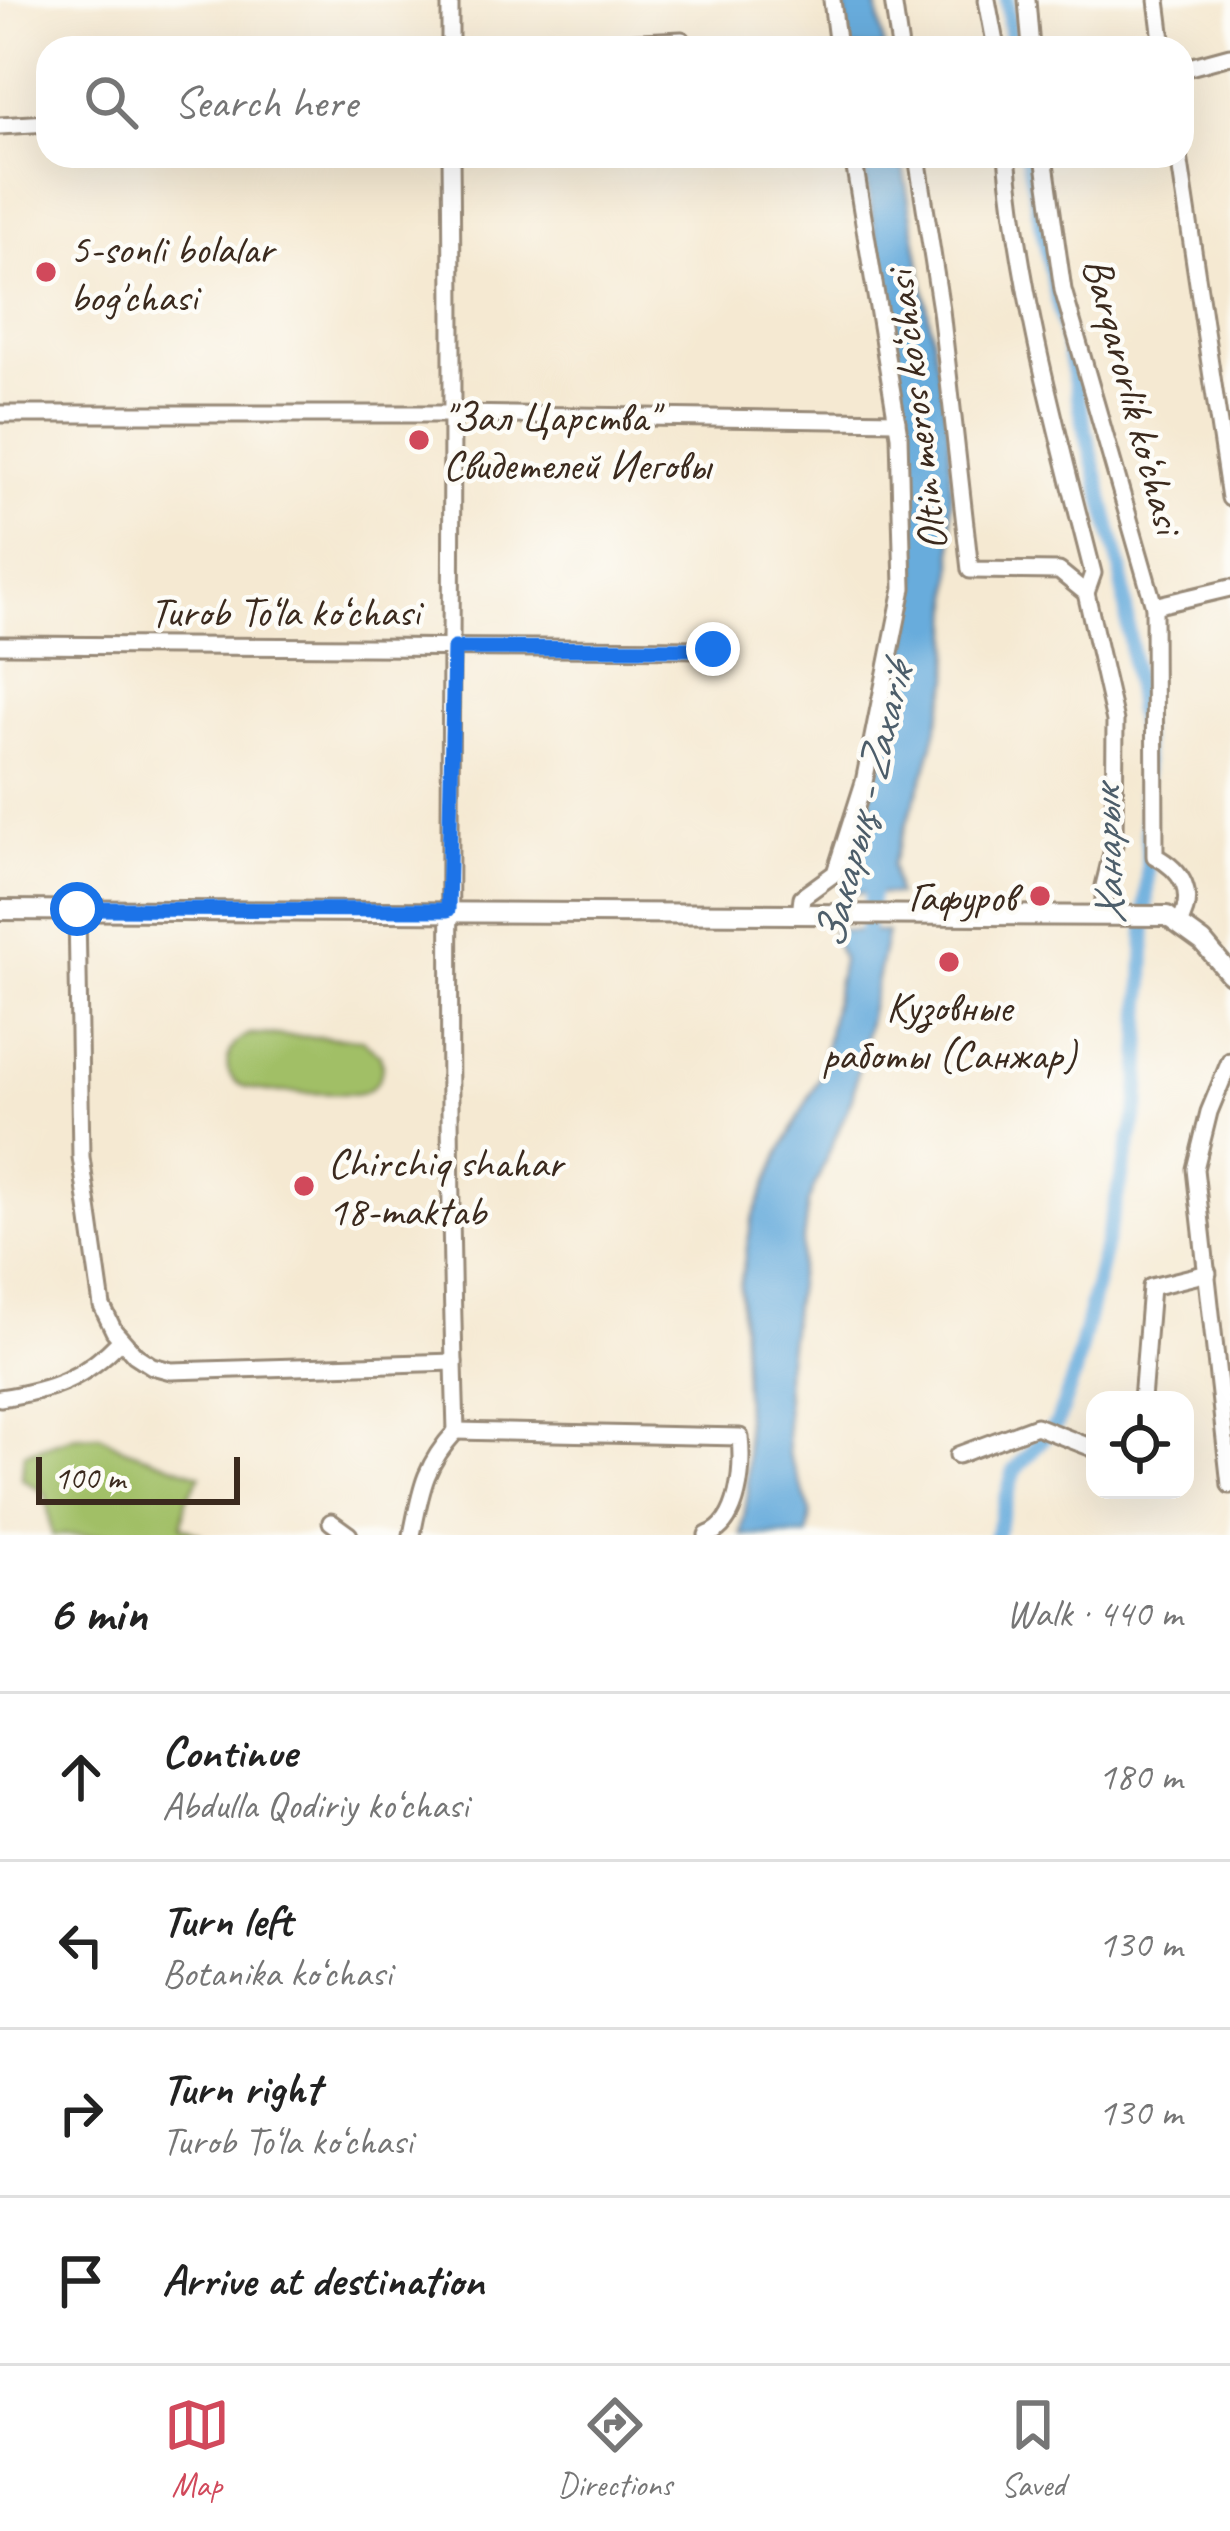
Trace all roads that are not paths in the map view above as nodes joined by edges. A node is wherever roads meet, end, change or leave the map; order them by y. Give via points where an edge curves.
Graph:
1 (450, 0) edge
2 (832, 0) edge
3 (892, 0) edge
4 (987, 0) edge
5 (1027, 0) edge
6 (1157, 0) edge
7 (450, 36) edge
8 (836, 36) edge
9 (898, 36) edge
10 (994, 36) edge
11 (1030, 36) edge
12 (1162, 36) edge
13 (1230, 56) edge
14 (1194, 65) edge
15 (36, 124) edge
16 (0, 126) edge
17 (452, 168) edge
18 (855, 168) edge
19 (919, 168) edge
20 (1008, 168) edge
21 (1046, 168) edge
22 (1181, 168) edge
23 (0, 414) edge
24 (454, 415) junction
25 (897, 421) junction
26 (1230, 498) edge
27 (1230, 588) edge
28 (1086, 593) junction
29 (1154, 606) junction
30 (0, 645) edge
31 (454, 648) junction
32 (713, 649) dead end
33 (77, 909) junction
34 (0, 910) edge
35 (448, 910) junction
36 (1105, 914) junction
37 (810, 915) junction
38 (1173, 920) junction
39 (1230, 974) edge
40 (1230, 1061) edge
41 (1208, 1273) junction
42 (121, 1340) junction
43 (454, 1362) junction
44 (1143, 1391) edge
45 (0, 1398) edge
46 (456, 1431) junction
47 (1086, 1446) edge
48 (958, 1455) dead end
49 (1230, 1484) edge
50 (331, 1522) dead end
51 (349, 1535) edge
52 (412, 1535) edge
53 (707, 1535) edge

1 - 7 street
2 - 8 street
3 - 9 street
4 - 10 street
5 - 11 street
6 - 12 street
13 - 14 street
15 - 16 street
17 - 24 street
18 - 25 street
19 - 28 street, Oltin meros ko‘chasi via 970,570 1059,571
20 - 28 street via 1038,359 1093,573
21 - 29 street, Barqarorlik ko‘chasi via 1063,290
22 - 26 street
23 - 24 street
24 - 25 street
24 - 31 street
25 - 37 street via 904,588 864,782 836,873 802,897
27 - 29 street
28 - 36 street via 1114,721
29 - 38 street, Barqarorlik ko‘chasi via 1155,856 1186,885 1188,908
30 - 31 street, Turob To‘la ko‘chasi
31 - 32 street, Turob To‘la ko‘chasi
31 - 35 street
33 - 34 main road
33 - 35 main road
33 - 42 street via 81,1157 102,1306
35 - 37 main road
35 - 43 street
36 - 37 main road
36 - 38 main road
38 - 39 main road
40 - 41 street via 1195,1169
41 - 44 street via 1151,1287
41 - 49 street
42 - 43 street via 142,1361 171,1371
42 - 45 street via 74,1381
43 - 46 street
46 - 52 street via 424,1475
46 - 53 street via 740,1436 731,1515
47 - 48 street via 1036,1426
50 - 51 street

